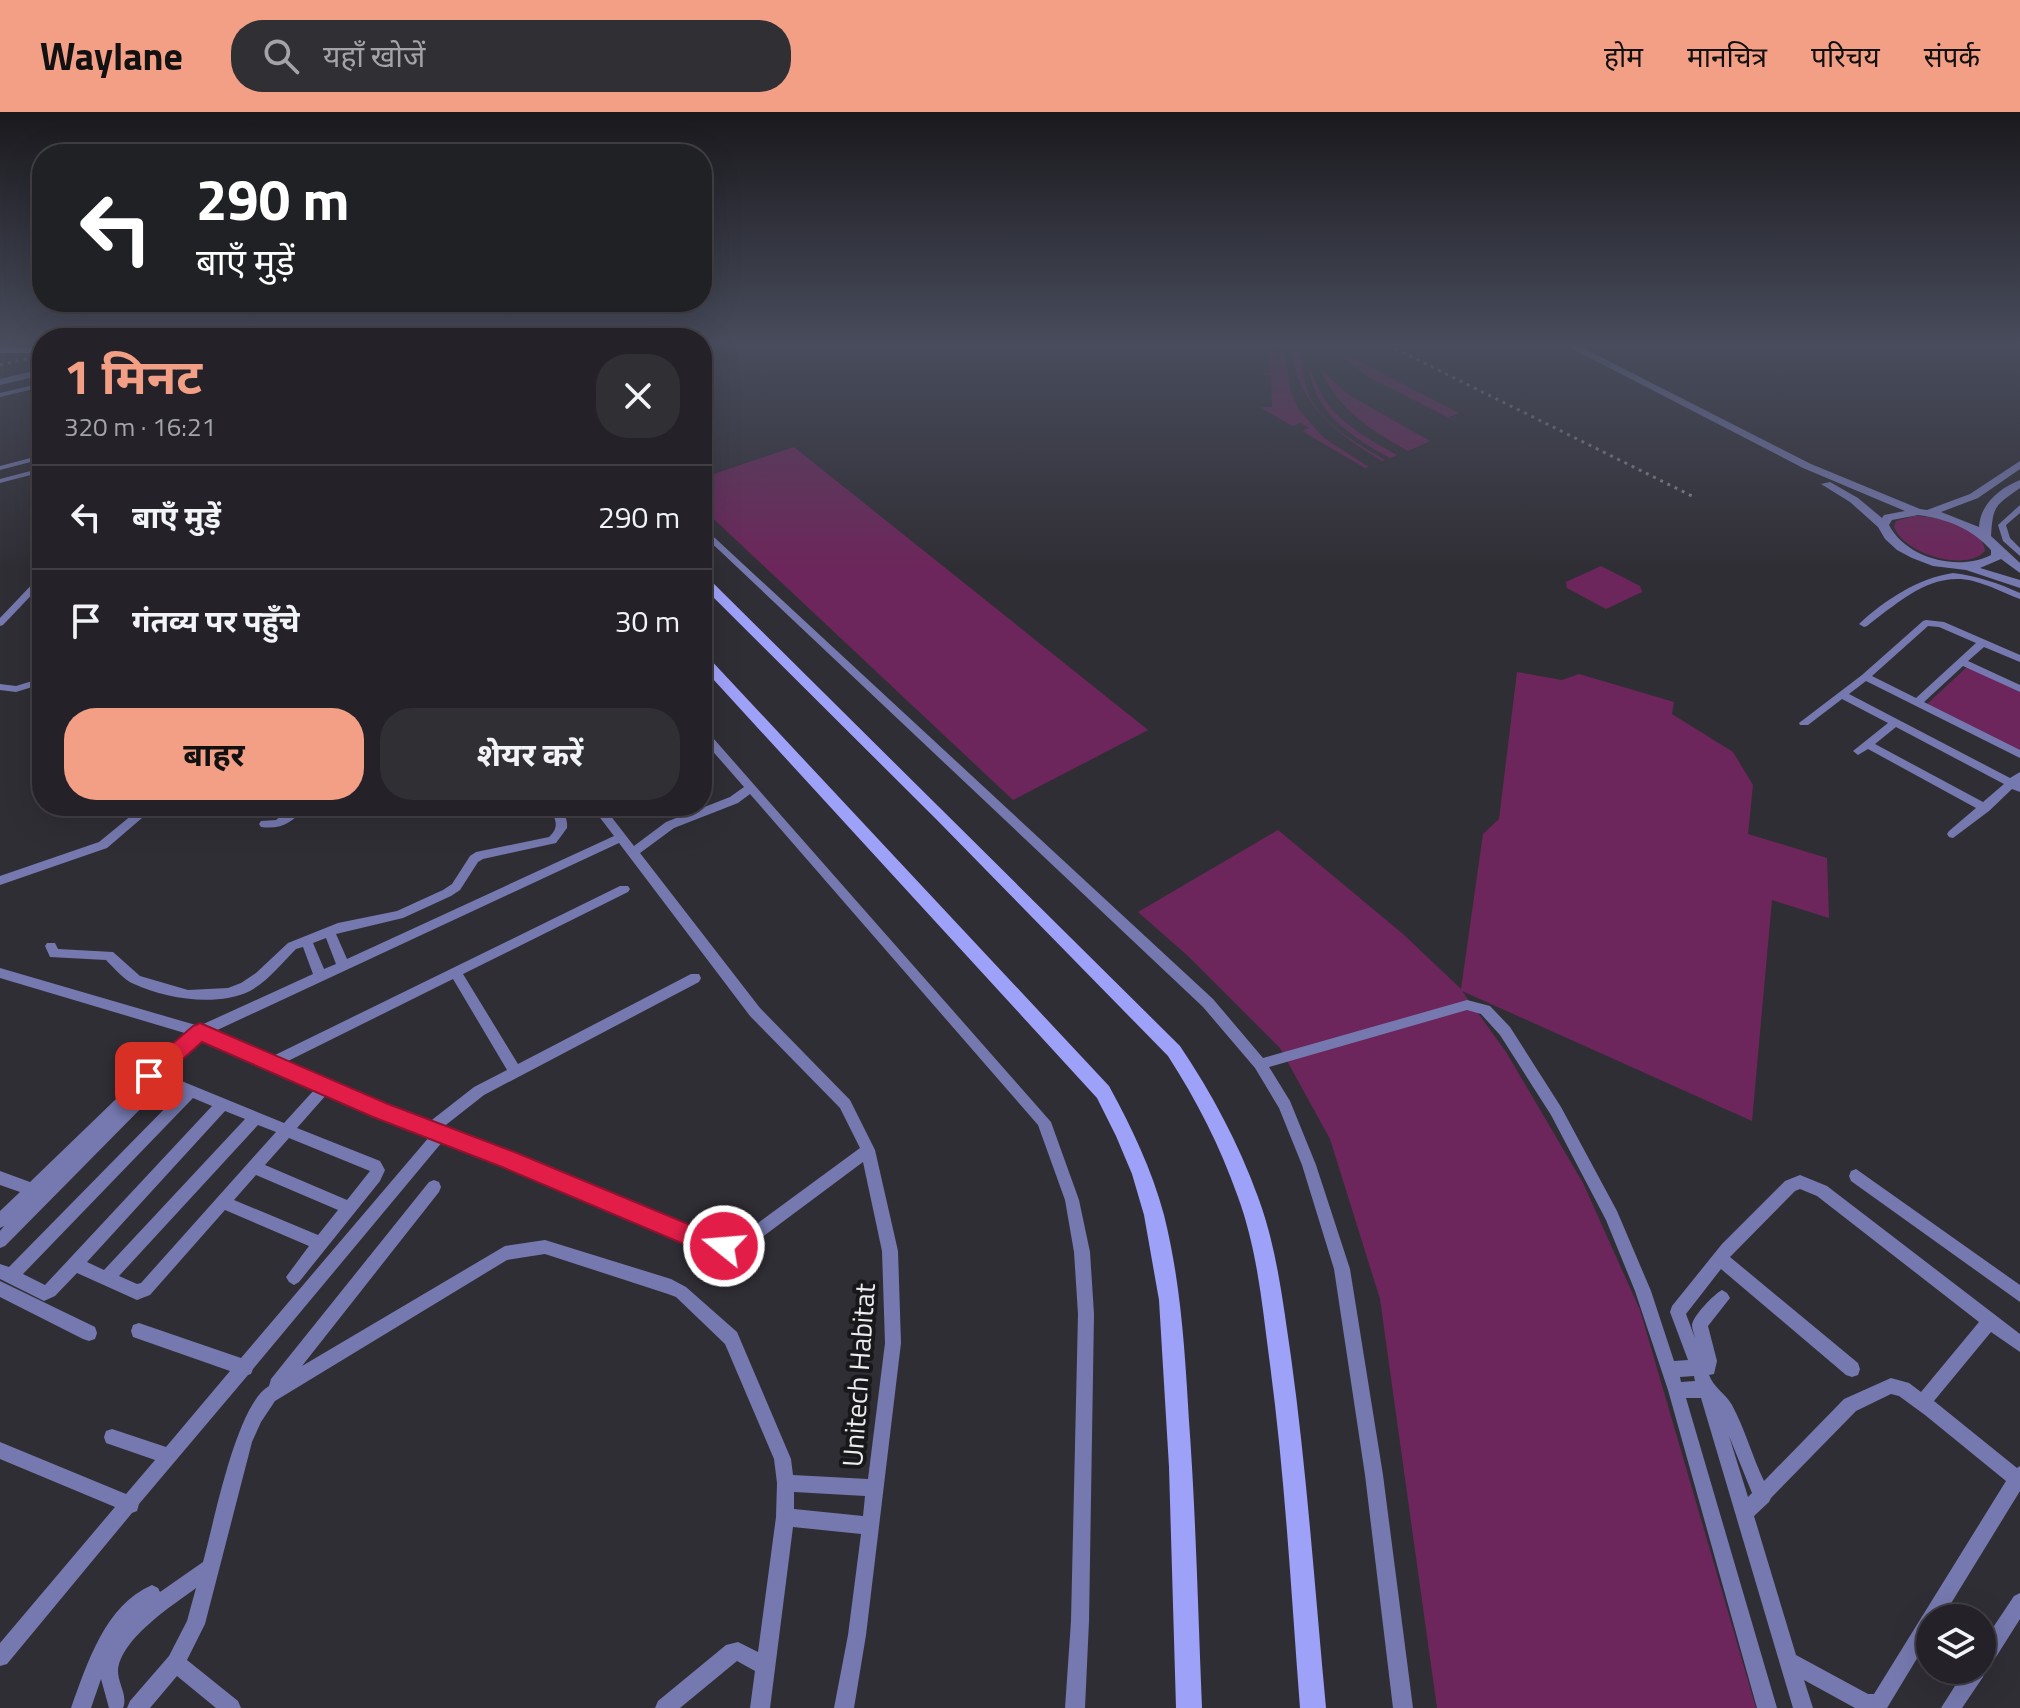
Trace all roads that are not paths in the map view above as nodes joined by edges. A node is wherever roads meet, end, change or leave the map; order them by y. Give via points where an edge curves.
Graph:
1 (1704, 419) edge
2 (1716, 419) edge
3 (32, 457) edge
4 (27, 458) junction
5 (0, 462) edge
6 (2020, 464) edge
7 (0, 468) edge
8 (32, 470) edge
9 (0, 479) edge
10 (2020, 483) edge
11 (2020, 508) edge
12 (1924, 512) junction
13 (1883, 525) junction
14 (1986, 534) junction
15 (712, 538) edge
16 (1997, 549) junction
17 (2020, 553) edge
18 (1959, 566) junction
19 (2020, 569) edge
20 (2020, 584) edge
21 (32, 589) edge
22 (712, 589) edge
23 (2020, 596) edge
24 (0, 623) edge
25 (1864, 624) dead end
26 (1983, 642) junction
27 (2020, 659) edge
28 (1963, 662) junction
29 (712, 670) edge
30 (1865, 677) junction
31 (32, 684) edge
32 (0, 687) edge
33 (2020, 689) edge
34 (1841, 694) junction
35 (1917, 703) junction
36 (1804, 723) dead end
37 (1895, 723) junction
38 (712, 743) edge
39 (2020, 754) edge
40 (2017, 782) edge
41 (751, 788) junction
42 (1985, 808) junction
43 (712, 809) edge
44 (138, 816) edge
45 (290, 816) edge
46 (560, 816) edge
47 (604, 816) edge
48 (693, 816) edge
49 (265, 824) dead end
50 (1953, 834) dead end
51 (620, 838) junction
52 (632, 853) junction
53 (0, 881) edge
54 (624, 889) dead end
55 (329, 931) junction
56 (306, 940) junction
57 (51, 946) dead end
58 (343, 965) junction
59 (455, 972) junction
60 (0, 973) edge
61 (320, 975) junction
62 (695, 978) dead end
63 (200, 1032) junction
64 (271, 1063) junction
65 (1260, 1064) junction
66 (515, 1072) junction
67 (325, 1087) junction
68 (190, 1092) junction
69 (222, 1105) junction
70 (255, 1118) junction
71 (286, 1131) junction
72 (435, 1132) junction
73 (868, 1150) junction
74 (254, 1167) junction
75 (1856, 1176) dead end
76 (0, 1178) edge
77 (434, 1187) dead end
78 (33, 1190) junction
79 (223, 1202) junction
80 (350, 1208) junction
81 (0, 1221) edge
82 (0, 1241) edge
83 (321, 1244) junction
84 (1719, 1258) junction
85 (75, 1265) junction
86 (6, 1274) edge
87 (294, 1277) dead end
88 (106, 1279) junction
89 (0, 1289) edge
90 (2020, 1294) edge
91 (1722, 1298) dead end
92 (1990, 1321) junction
93 (139, 1331) dead end
94 (89, 1333) dead end
95 (2020, 1344) edge
96 (245, 1368) junction
97 (1668, 1369) junction
98 (1852, 1369) dead end
99 (1700, 1370) junction
100 (1676, 1390) junction
101 (1707, 1391) junction
102 (269, 1395) junction
103 (1924, 1405) junction
104 (112, 1437) dead end
105 (0, 1450) edge
106 (170, 1457) junction
107 (2019, 1478) edge
108 (786, 1483) junction
109 (875, 1488) junction
110 (1763, 1496) junction
111 (131, 1505) junction
112 (1744, 1513) junction
113 (785, 1517) junction
114 (871, 1526) junction
115 (210, 1568) junction
116 (152, 1594) dead end
117 (2020, 1602) edge
118 (1940, 1604) edge
119 (1996, 1639) edge
120 (1916, 1643) edge
121 (0, 1657) edge
122 (1790, 1662) junction
123 (176, 1663) junction
124 (766, 1666) junction
125 (1967, 1684) edge
126 (116, 1702) dead end
127 (81, 1708) edge
128 (137, 1708) edge
129 (231, 1708) edge
130 (665, 1708) edge
131 (760, 1708) edge
132 (844, 1708) edge
133 (1075, 1708) edge
134 (1189, 1708) edge
135 (1313, 1708) edge
136 (1403, 1708) edge
137 (1767, 1708) edge
138 (1803, 1708) edge
139 (1951, 1708) edge

1 - 13 street via 1854,500
2 - 12 street via 1807,466
3 - 4 street
4 - 5 street
4 - 7 street
6 - 12 street via 1974,496
8 - 9 street
10 - 14 street via 1986,508
11 - 17 street via 2002,525 2006,539
12 - 13 street via 1888,517
12 - 14 street
13 - 18 street via 1893,542 1906,550
14 - 16 street
15 - 65 street via 1208,1003
16 - 18 street via 1989,563
16 - 19 street
18 - 20 street
21 - 24 street
22 - 135 main road via 1174,1051 1203,1095 1249,1199 1267,1263 1289,1423
23 - 25 street via 1967,577 1931,578
26 - 27 street
26 - 28 street
26 - 30 street via 1926,623
28 - 33 street
28 - 35 street
29 - 134 main road via 1103,1092 1124,1127 1164,1249 1184,1531
30 - 34 street
30 - 35 street
31 - 32 street
34 - 36 street
34 - 37 street
35 - 39 street
37 - 40 street
37 - 42 street via 1862,747
38 - 41 street
40 - 42 street
41 - 43 street
41 - 133 street via 1044,1122 1069,1183 1082,1252 1086,1314
42 - 50 street
44 - 53 street via 103,845
45 - 49 street
46 - 55 street via 563,826 552,840 480,855 447,893 390,918
47 - 51 street, Unitech Habitat
48 - 52 street via 670,825
51 - 52 street, Unitech Habitat
51 - 58 street
52 - 73 street, Unitech Habitat via 755,1012 845,1104
54 - 59 street
55 - 56 street
55 - 58 street
56 - 57 street via 245,987 204,997 136,980 109,955 63,956 54,954
56 - 61 street
58 - 61 street
59 - 64 street
59 - 66 street
60 - 63 street
61 - 63 street
62 - 66 street
63 - 64 street
63 - 78 street
64 - 67 street
65 - 97 street via 1459,1007 1477,1006 1492,1016 1549,1100 1607,1207 1643,1291
65 - 136 street via 1285,1105 1342,1269
66 - 72 street via 479,1091
67 - 71 street
67 - 72 street
68 - 69 street
68 - 82 street via 158,1081
68 - 86 street
69 - 70 street
69 - 85 street
70 - 71 street
70 - 88 street
71 - 74 street
71 - 80 street via 375,1166 375,1176
72 - 73 street via 724,1246 748,1239
72 - 96 street
73 - 109 street, Unitech Habitat via 893,1273 892,1356
74 - 79 street
74 - 80 street
75 - 90 street
76 - 78 street
77 - 102 street
78 - 81 street
79 - 83 street
79 - 88 street via 145,1290 137,1292
80 - 83 street
83 - 87 street
84 - 92 street via 1790,1186 1809,1184
84 - 98 street
84 - 99 street via 1678,1312
85 - 86 street via 46,1293
85 - 88 street
89 - 94 street
91 - 99 street via 1700,1324 1709,1361 1708,1368
92 - 95 street
92 - 103 street
93 - 96 street
96 - 106 street
97 - 99 street
97 - 100 street
99 - 101 street
100 - 101 street
100 - 137 street
101 - 110 street via 1726,1411
101 - 112 street
102 - 108 street via 505,1253 545,1247 671,1287 725,1330 760,1403
102 - 115 street via 244,1442
103 - 107 street
103 - 110 street via 1891,1386 1850,1405
104 - 106 street
105 - 111 street
106 - 111 street
107 - 118 street
108 - 109 street
108 - 113 street
109 - 114 street, Unitech Habitat
110 - 112 street
111 - 121 street
112 - 122 street
113 - 114 street
113 - 124 street
114 - 132 street, Unitech Habitat
115 - 123 street via 196,1624
115 - 126 street via 129,1631 109,1670
116 - 127 street via 110,1632
117 - 119 street
120 - 122 street via 1879,1703 1867,1704
122 - 138 street
123 - 128 street
123 - 129 street
124 - 130 street via 733,1652
124 - 131 street
125 - 139 street

